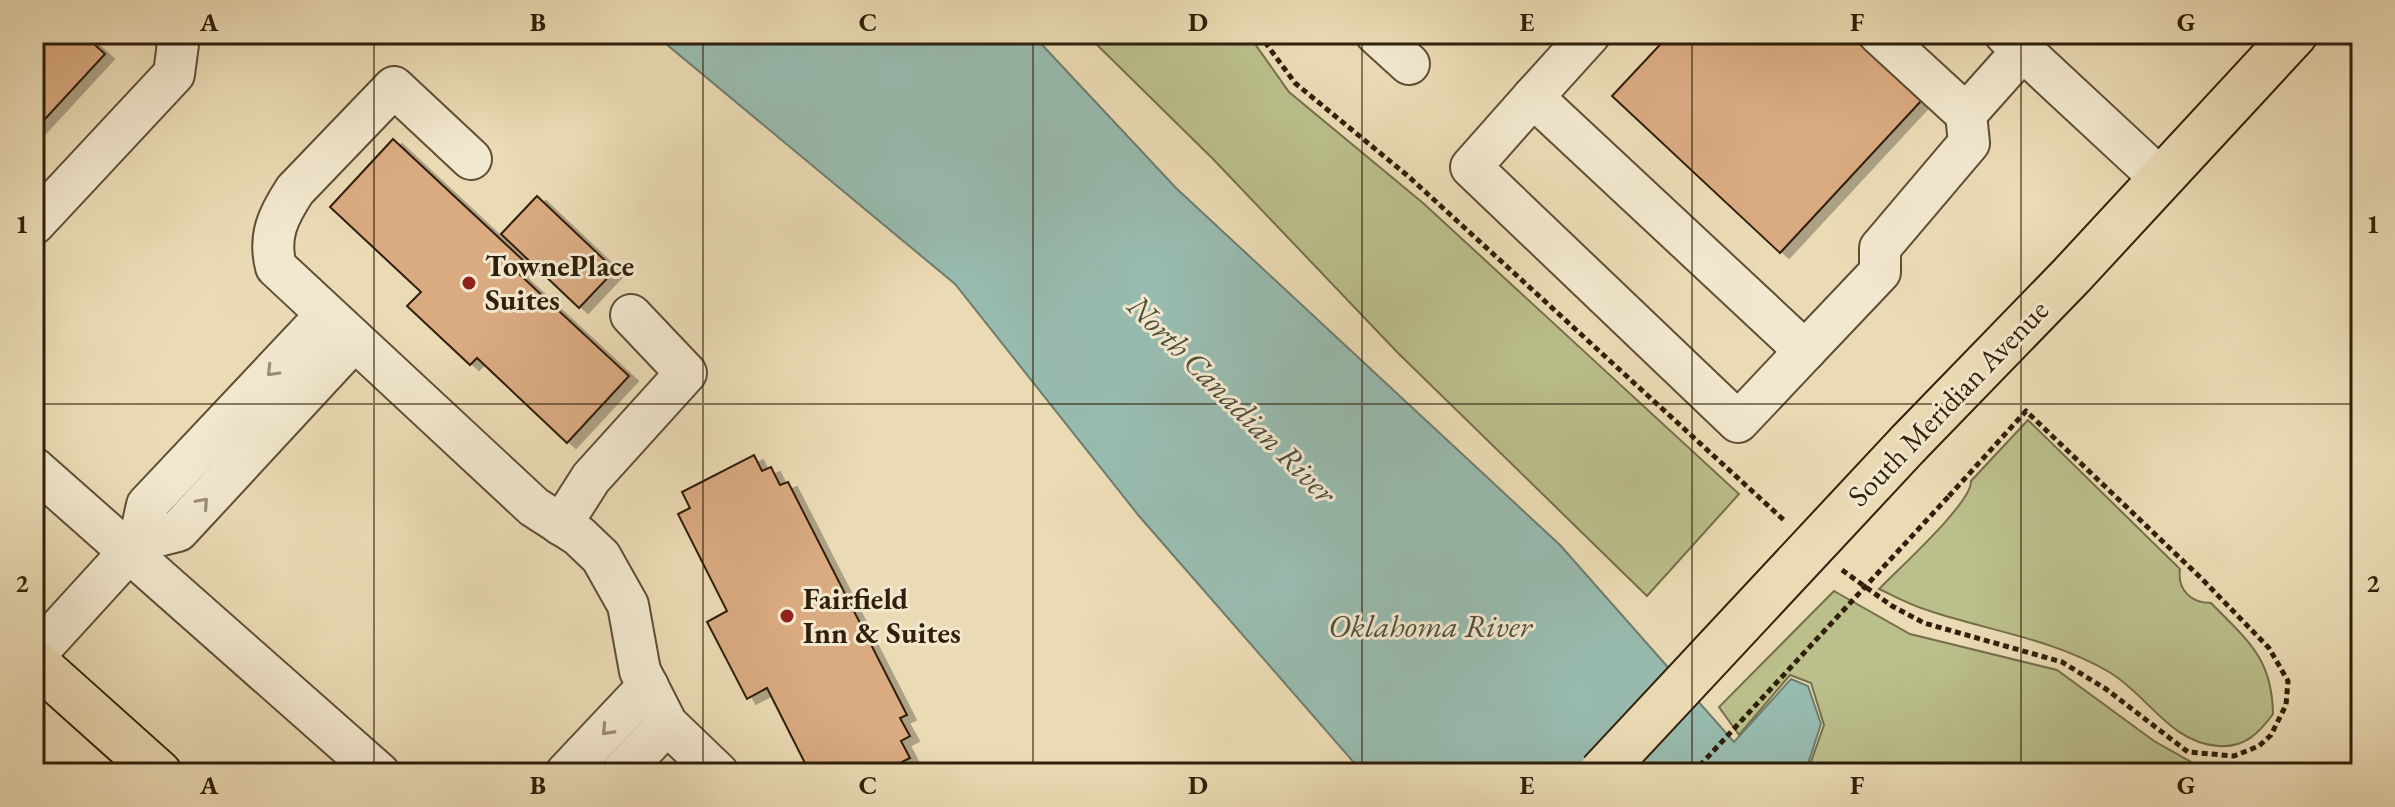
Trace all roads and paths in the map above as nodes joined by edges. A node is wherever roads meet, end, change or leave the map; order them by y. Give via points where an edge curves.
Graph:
1 (174, 34) edge
2 (1376, 34) edge
3 (1590, 34) edge
4 (1879, 34) edge
5 (2295, 34) edge
6 (2014, 42) edge
7 (1409, 64) dead end
8 (1533, 97) junction
9 (1966, 114) junction
10 (471, 159) dead end
11 (2161, 179) junction
12 (34, 224) edge
13 (631, 315) dead end
14 (340, 328) junction
15 (1805, 351) junction
16 (2026, 411) dead end
17 (222, 423) junction
18 (251, 450) junction
19 (34, 468) edge
20 (561, 525) junction
21 (134, 547) junction
22 (34, 659) edge
23 (648, 686) junction
24 (667, 724) junction
25 (159, 773) edge
26 (379, 773) edge
27 (566, 773) edge
28 (621, 773) edge
29 (718, 773) edge
30 (1601, 773) edge
31 (1693, 773) edge

1 - 12 street via 174,74
2 - 7 street
3 - 8 street
4 - 9 street
5 - 11 main road, South Meridian Avenue
6 - 9 street
6 - 11 street
8 - 15 street
8 - 15 street via 1471,167 1738,422
9 - 15 street via 1969,143 1880,248 1880,272
10 - 14 street via 394,87 295,190 274,228 276,267
11 - 30 main road, South Meridian Avenue, bridge
13 - 20 street via 686,373 591,478
14 -> 17 street
14 - 18 street
14 - 20 street via 534,507
16 - 31 path, bridge
17 - 18 street
17 - 21 street via 147,505
21 -> 18 street via 178,531
19 - 21 street
20 - 23 street via 601,557 628,605 640,671
21 - 22 street
21 - 26 street
22 - 25 main road
23 - 24 street
23 -> 27 street
24 - 28 street
24 - 29 street

